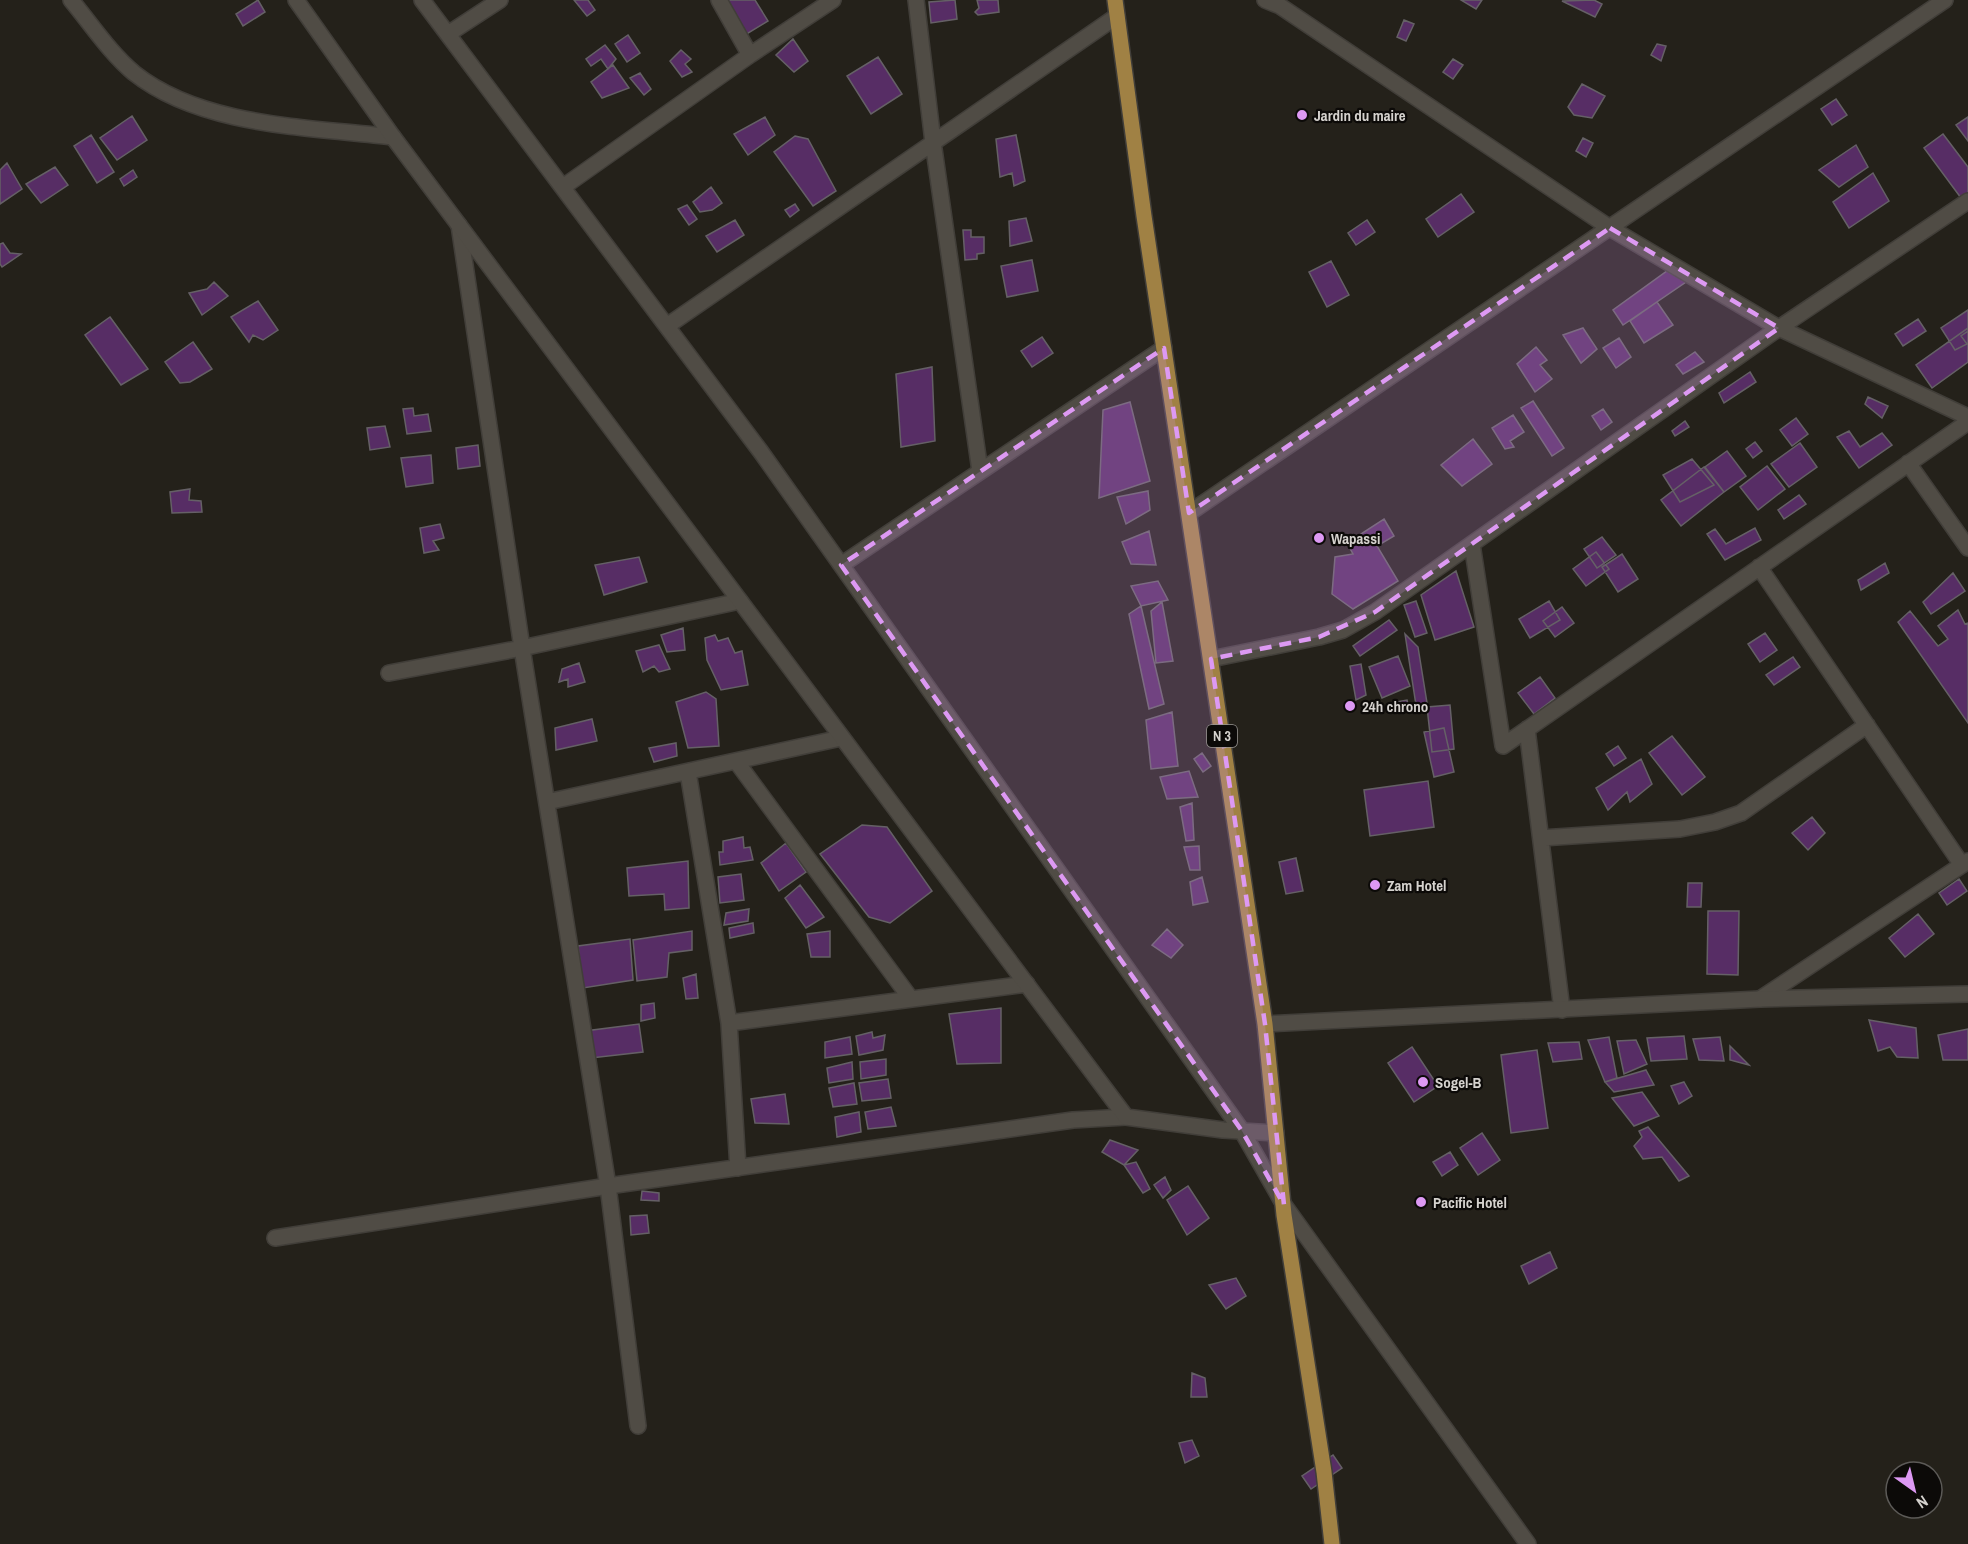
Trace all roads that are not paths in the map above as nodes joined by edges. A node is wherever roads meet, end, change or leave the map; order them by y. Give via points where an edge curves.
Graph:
1 (71, 0) edge
2 (296, 0) edge
3 (422, 0) edge
4 (500, 0) edge
5 (719, 0) edge
6 (833, 0) edge
7 (916, 0) edge
8 (1115, 0) edge
9 (1265, 0) edge
10 (1945, 0) edge
11 (1117, 16) junction
12 (447, 34) junction
13 (750, 55) junction
14 (393, 137) junction
15 (933, 142) junction
16 (563, 187) junction
17 (1968, 201) edge
18 (459, 225) junction
19 (1610, 228) junction
20 (667, 326) junction
21 (1779, 328) junction
22 (1164, 348) junction
23 (1968, 417) edge
24 (1968, 422) edge
25 (1908, 463) junction
26 (980, 471) junction
27 (1189, 513) junction
28 (1472, 544) junction
29 (1968, 548) edge
30 (841, 565) junction
31 (1759, 567) junction
32 (740, 601) junction
33 (522, 648) junction
34 (1210, 659) junction
35 (389, 674) dead end
36 (1867, 725) junction
37 (1527, 729) junction
38 (841, 738) junction
39 (736, 762) junction
40 (688, 772) junction
41 (547, 802) junction
42 (1541, 838) junction
43 (1965, 863) edge
44 (1027, 984) junction
45 (1968, 994) edge
46 (911, 999) junction
47 (1760, 999) junction
48 (1562, 1010) junction
49 (729, 1023) junction
50 (1265, 1024) junction
51 (1126, 1117) junction
52 (1242, 1131) junction
53 (1276, 1133) junction
54 (738, 1168) junction
55 (608, 1186) junction
56 (1284, 1205) junction
57 (275, 1238) dead end
58 (638, 1426) dead end
59 (1332, 1544) edge
60 (1528, 1544) edge

1 - 14 street via 132,71 182,100 238,118
2 - 14 street
3 - 12 street
4 - 12 street
5 - 13 street
6 - 13 street
7 - 15 street
8 - 11 main road, N 3
9 - 19 street via 1280,6
10 - 19 street
11 - 15 street
11 - 22 main road, N 3
12 - 16 street
13 - 16 street
14 - 18 street
15 - 20 street
15 - 26 street
16 - 20 street
17 - 21 street
18 - 32 street
18 - 33 street
19 - 21 street
19 - 27 street
20 - 30 street
21 - 23 street
21 - 28 street
22 - 26 street
22 - 27 main road, N 3
24 - 25 street
25 - 29 street
25 - 31 street
26 - 30 street
27 - 34 main road, N 3
28 - 34 street via 1375,612 1342,630
28 - 37 street via 1503,746
30 - 52 street
31 - 36 street
31 - 37 street
32 - 33 street
32 - 38 street
33 - 35 street
33 - 41 street
34 - 50 main road, N 3
36 - 42 street via 1741,813 1680,829
36 - 43 street
37 - 42 street
38 - 39 street
38 - 44 street
39 - 40 street
39 - 46 street
40 - 41 street
40 - 49 street
41 - 55 street
42 - 48 street
43 - 47 street
44 - 46 street
44 - 51 street
45 - 47 street
46 - 49 street
47 - 48 street
48 - 50 street
49 - 54 street
50 - 53 main road, N 3
51 - 52 street
51 - 54 street via 1073,1120
52 - 53 street
52 - 56 street
53 - 56 main road, N 3
54 - 55 street
55 - 57 street
55 - 58 street
56 - 59 main road, N 3
56 - 60 street

